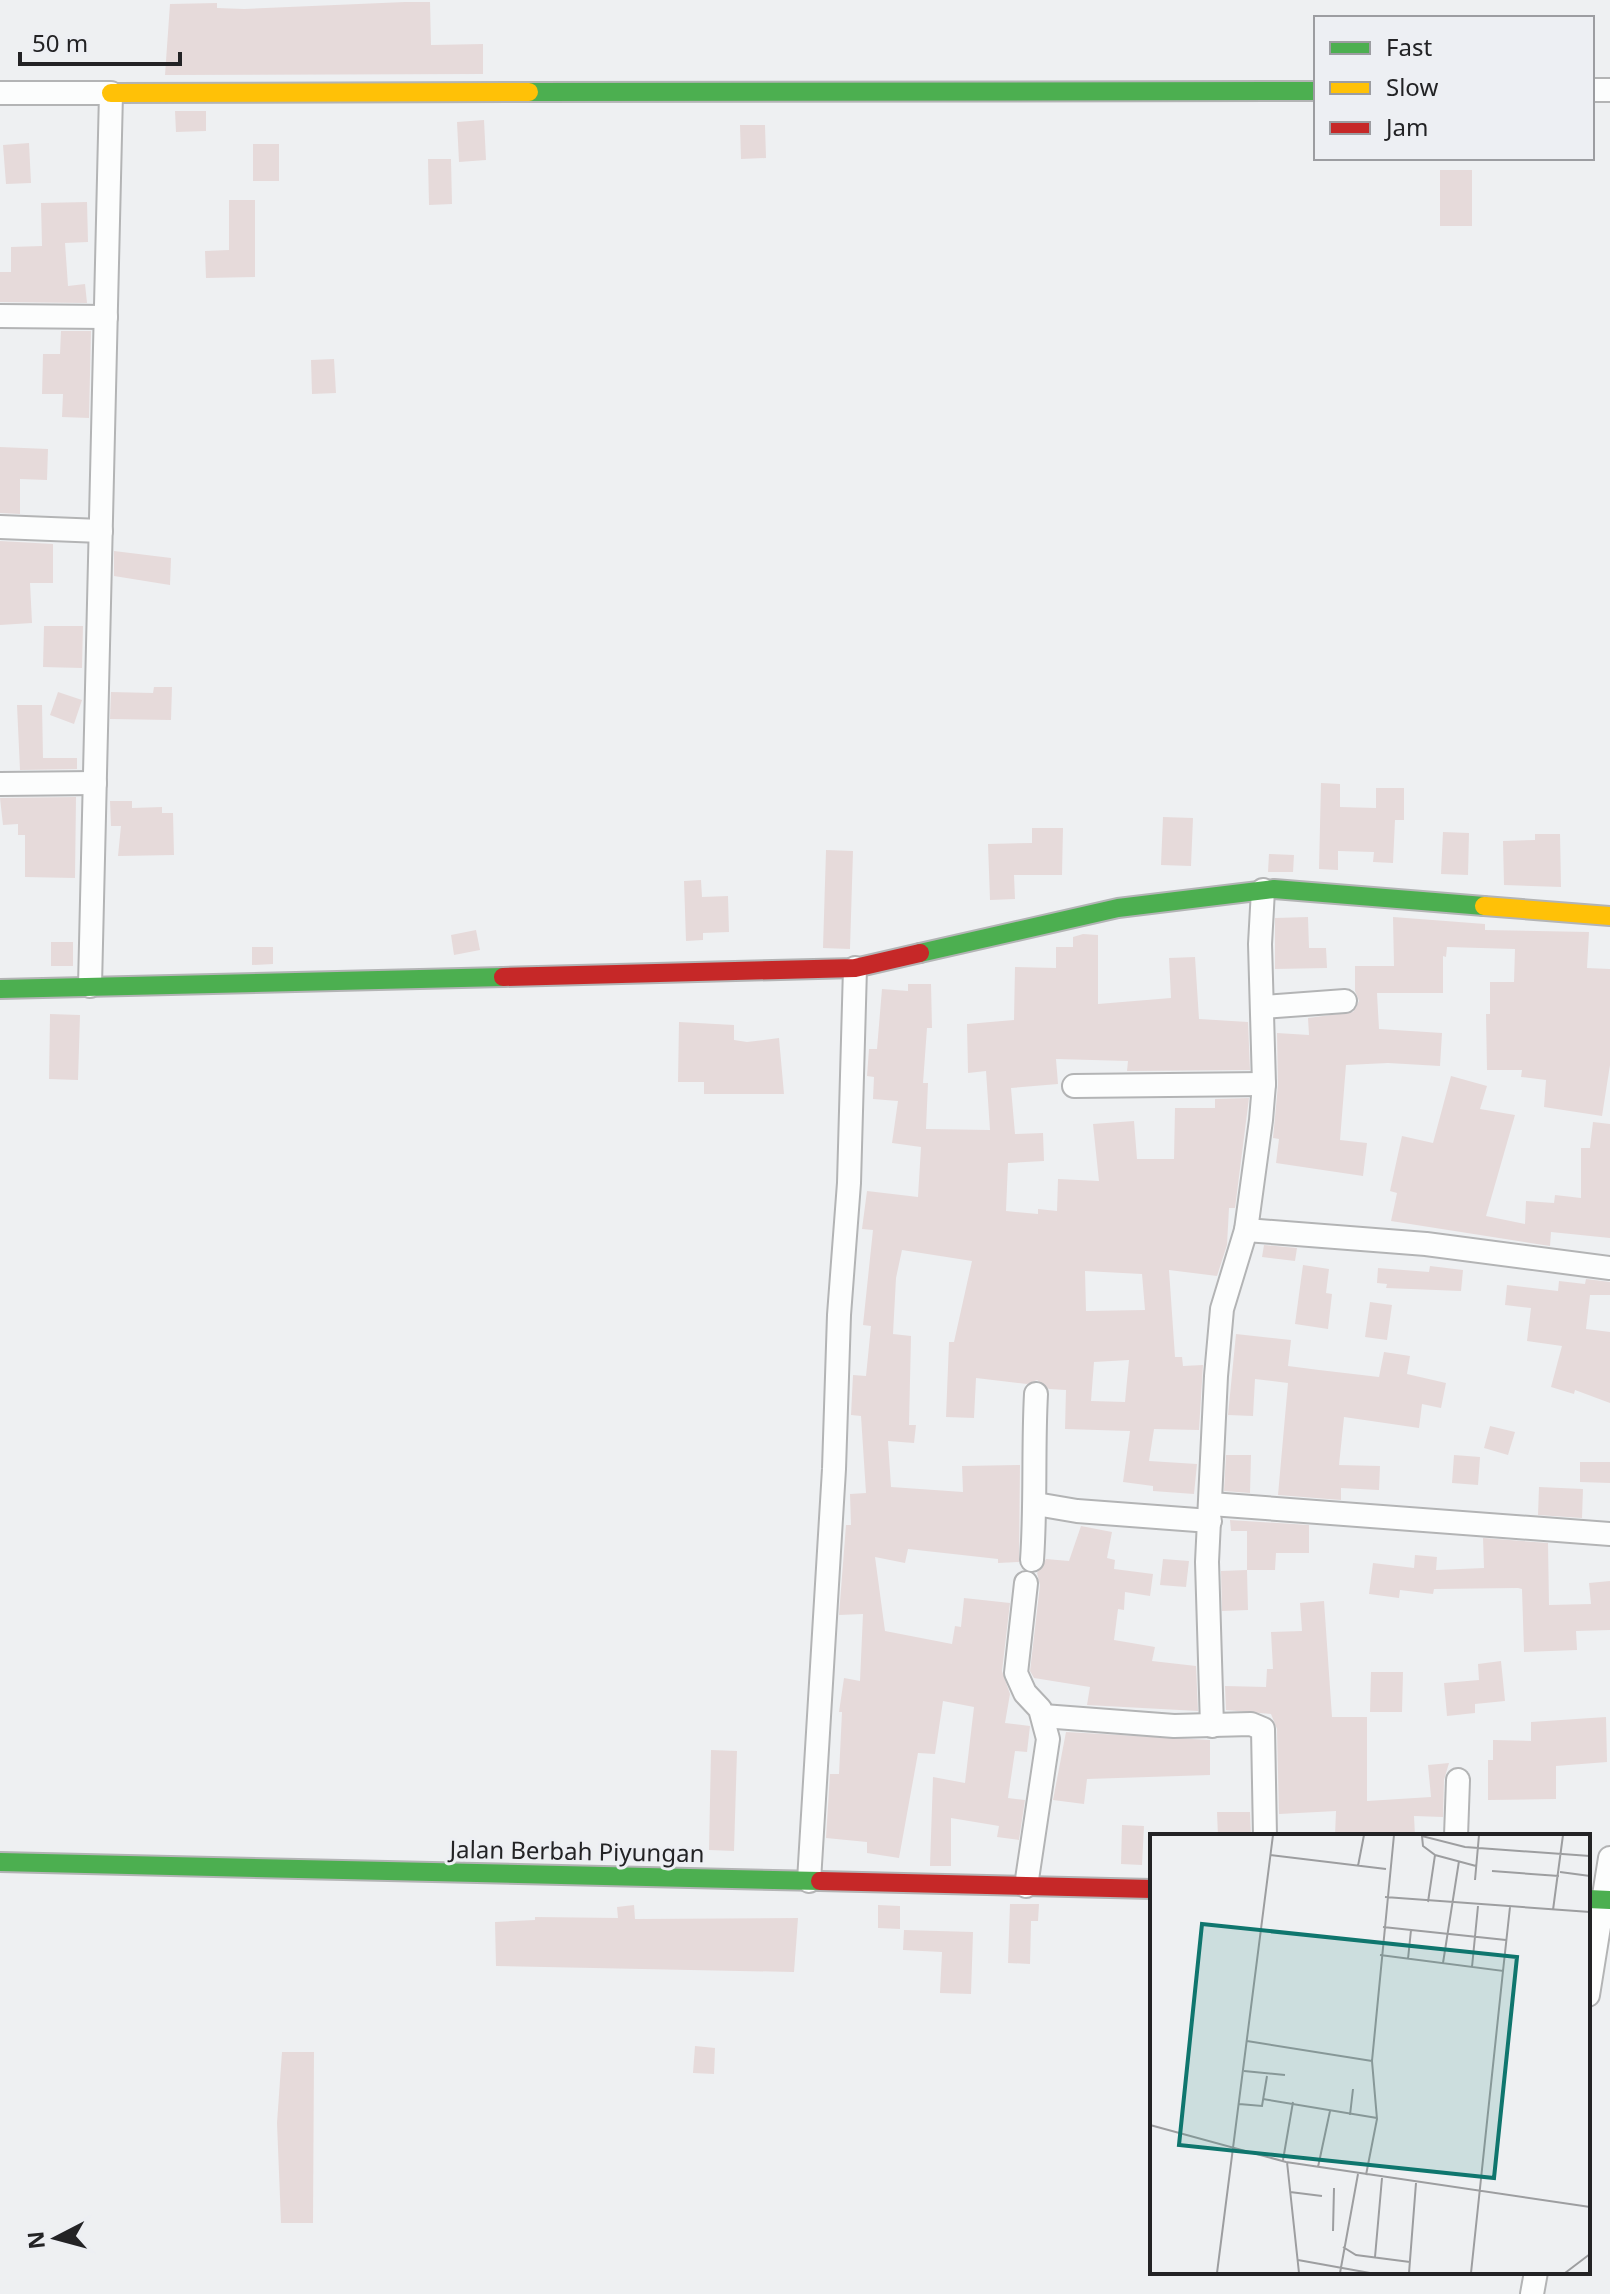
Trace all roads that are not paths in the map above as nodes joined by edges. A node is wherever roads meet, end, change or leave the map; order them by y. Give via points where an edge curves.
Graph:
1 (1314, 91) edge
2 (0, 93) edge
3 (111, 93) junction
4 (0, 316) edge
5 (106, 317) junction
6 (0, 527) edge
7 (101, 531) junction
8 (95, 783) junction
9 (0, 784) edge
10 (1263, 890) junction
11 (1610, 916) edge
12 (855, 968) junction
13 (90, 986) junction
14 (0, 989) edge
15 (1345, 1001) dead end
16 (1263, 1007) junction
17 (1264, 1084) junction
18 (1074, 1086) dead end
19 (1246, 1230) junction
20 (1610, 1268) edge
21 (1036, 1394) dead end
22 (1036, 1504) junction
23 (1210, 1512) junction
24 (1610, 1534) edge
25 (1032, 1560) dead end
26 (1026, 1583) dead end
27 (1043, 1716) junction
28 (1212, 1726) junction
29 (1458, 1780) dead end
30 (1265, 1834) edge
31 (1456, 1834) edge
32 (1610, 1858) edge
33 (0, 1862) edge
34 (809, 1881) junction
35 (1026, 1886) junction
36 (1150, 1889) edge
37 (1601, 1900) edge
38 (1590, 1980) edge
39 (1536, 2274) edge
40 (1532, 2294) edge

1 - 3 street
2 - 3 street
3 - 5 street
4 - 5 street
5 - 7 street
6 - 7 street
7 - 8 street
8 - 9 street
8 - 13 street
10 - 11 street
10 - 12 street via 1118,908
10 - 16 street
12 - 13 street
12 - 34 street via 849,1183
13 - 14 street
15 - 16 street
16 - 17 street
17 - 18 street
17 - 19 street
19 - 20 street via 1426,1244
19 - 23 street via 1222,1309
21 - 22 street
22 - 23 street via 1077,1511
22 - 25 street
23 - 24 street
23 - 28 street
26 - 27 street via 1016,1673
27 - 28 street
27 - 35 street via 1048,1739
28 - 30 street via 1251,1724 1263,1729
29 - 31 street
32 - 37 street
33 - 34 street, Jalan Berbah Piyungan
34 - 35 street, Jalan Berbah Piyungan
35 - 36 street, Jalan Berbah Piyungan
37 - 38 street
39 - 40 street

